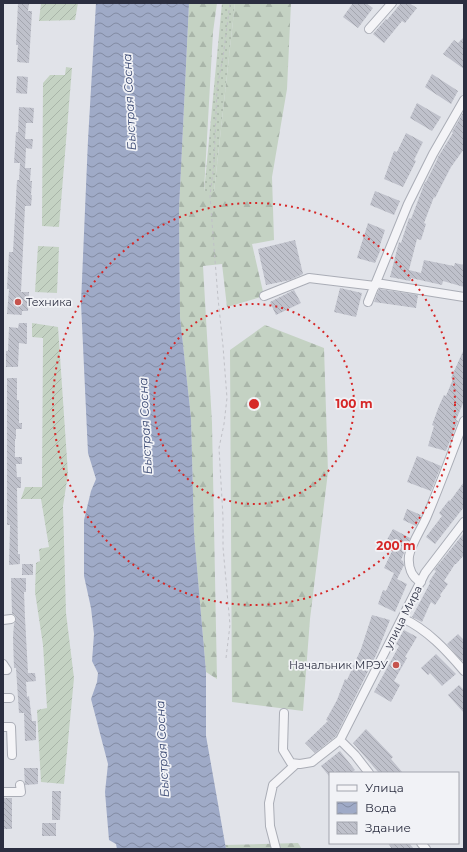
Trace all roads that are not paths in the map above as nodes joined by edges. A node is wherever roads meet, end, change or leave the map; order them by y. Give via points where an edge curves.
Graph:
1 (392, 3) edge
2 (369, 29) dead end
3 (464, 100) edge
4 (375, 285) junction
5 (264, 296) dead end
6 (464, 297) edge
7 (368, 302) dead end
8 (464, 421) edge
9 (464, 522) edge
10 (421, 582) junction
11 (402, 618) junction
12 (3, 664) edge
13 (3, 670) edge
14 (464, 671) edge
15 (284, 713) dead end
16 (3, 727) edge
17 (340, 740) junction
18 (12, 755) dead end
19 (296, 764) junction
20 (367, 772) edge
21 (20, 785) dead end
22 (3, 792) edge
23 (276, 849) edge

1 - 2 street
3 - 4 street via 408,204
4 - 5 street via 309,278
4 - 6 street
4 - 7 street
8 - 10 street via 410,552 410,570
9 - 10 street, улица Мира
10 - 11 street, улица Мира
11 - 14 street via 415,624 449,653
11 - 17 street, улица Мира
12 - 13 street via 7,670
15 - 19 street via 283,750 291,763
16 - 18 street via 11,727
17 - 19 street via 312,762
17 - 20 street
19 - 23 street via 273,784 269,803 270,826
21 - 22 street via 21,792

